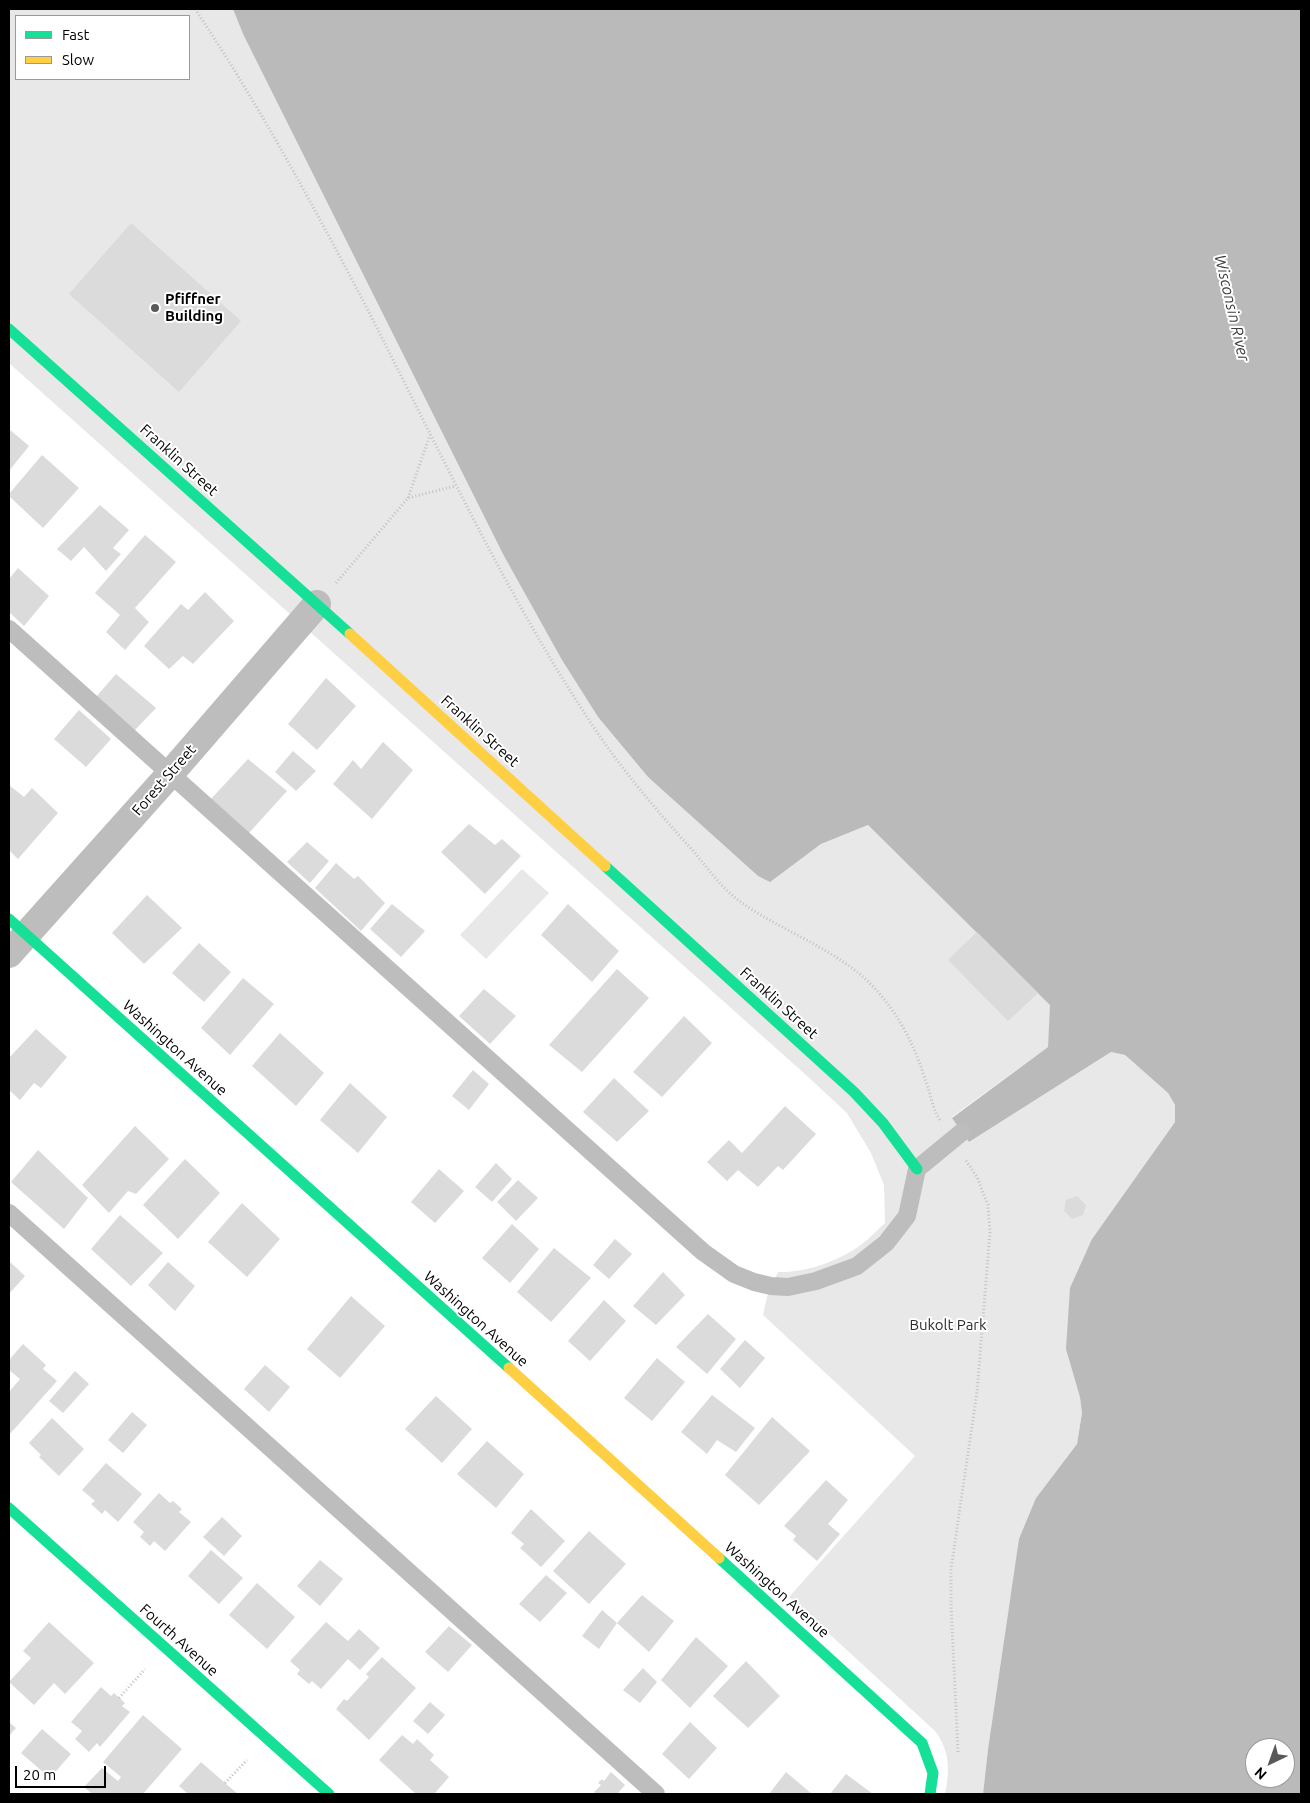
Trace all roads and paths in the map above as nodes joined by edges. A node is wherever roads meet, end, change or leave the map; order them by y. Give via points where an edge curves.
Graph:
1 (196, 9) edge
2 (9, 328) edge
3 (430, 436) junction
4 (455, 486) junction
5 (408, 498) junction
6 (317, 604) junction
7 (9, 629) edge
8 (170, 774) junction
9 (15, 936) edge
10 (957, 1136) junction
11 (917, 1169) junction
12 (9, 1214) edge
13 (9, 1508) edge
14 (146, 1669) dead end
15 (119, 1698) dead end
16 (247, 1760) dead end
17 (959, 1760) dead end
18 (225, 1783) dead end
19 (329, 1794) edge
20 (656, 1794) edge
21 (930, 1794) edge

1 - 3 path via 264,116 359,293
2 - 6 street, Franklin Street
3 - 4 path
3 - 5 path
4 - 5 path
4 - 10 path via 524,613 585,714 624,769 728,891 860,974 877,990 915,1050 934,1112
5 - 6 path
6 - 8 street, Forest Street
6 - 11 street, Franklin Street via 843,1082 896,1138
7 - 8 lane
8 - 9 street, Forest Street
8 - 11 lane via 704,1252 734,1274 754,1282 788,1287 857,1266 886,1243 907,1216
9 - 21 street, Washington Avenue via 922,1742 933,1773
10 - 11 lane
10 - 17 path via 988,1205 990,1232 976,1392 951,1569
12 - 20 lane
13 - 19 street, Fourth Avenue
14 - 15 path
16 - 18 path

